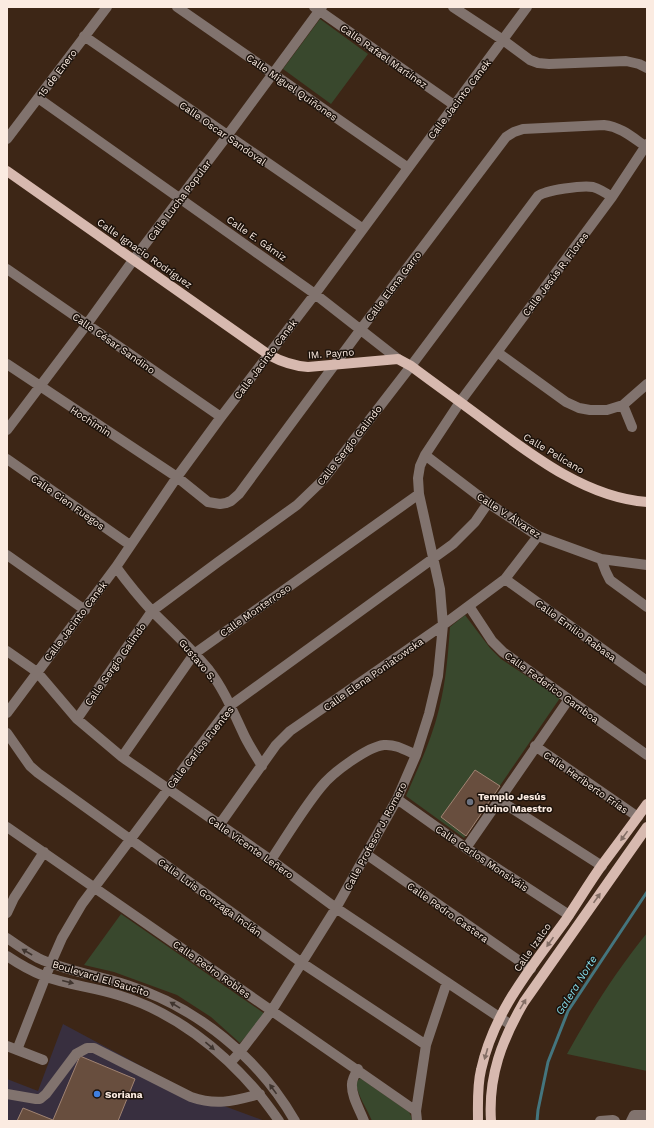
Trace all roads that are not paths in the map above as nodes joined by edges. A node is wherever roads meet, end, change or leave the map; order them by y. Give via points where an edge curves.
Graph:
1 (107, 7) edge
2 (177, 7) edge
3 (453, 7) edge
4 (527, 7) edge
5 (318, 8) edge
6 (84, 36) junction
7 (503, 40) junction
8 (647, 68) edge
9 (273, 73) junction
10 (38, 98) junction
11 (454, 105) junction
12 (227, 136) junction
13 (7, 139) edge
14 (646, 145) edge
15 (407, 168) junction
16 (7, 171) edge
17 (612, 197) junction
18 (180, 198) junction
19 (362, 228) junction
20 (134, 259) junction
21 (7, 269) edge
22 (315, 294) junction
23 (87, 324) junction
24 (361, 329) junction
25 (497, 352) junction
26 (269, 355) junction
27 (398, 359) junction
28 (7, 364) edge
29 (334, 366) junction
30 (411, 366) junction
31 (647, 384) edge
32 (40, 387) junction
33 (460, 402) junction
34 (623, 405) junction
35 (221, 417) junction
36 (632, 427) dead end
37 (7, 430) edge
38 (425, 455) junction
39 (7, 459) edge
40 (176, 477) junction
41 (419, 494) junction
42 (647, 502) edge
43 (488, 503) junction
44 (538, 536) junction
45 (130, 545) junction
46 (7, 555) edge
47 (434, 557) junction
48 (601, 559) junction
49 (647, 565) edge
50 (116, 567) junction
51 (505, 578) junction
52 (469, 606) junction
53 (647, 607) edge
54 (84, 610) junction
55 (152, 611) junction
56 (443, 625) junction
57 (7, 651) edge
58 (194, 654) junction
59 (37, 672) junction
60 (647, 681) edge
61 (569, 699) junction
62 (231, 705) junction
63 (7, 713) edge
64 (77, 719) junction
65 (7, 734) edge
66 (535, 746) junction
67 (416, 755) junction
68 (647, 755) edge
69 (122, 757) junction
70 (262, 766) junction
71 (167, 789) junction
72 (397, 800) junction
73 (499, 800) junction
74 (647, 804) edge
75 (638, 817) junction
76 (220, 824) junction
77 (7, 827) edge
78 (647, 827) edge
79 (129, 839) junction
80 (466, 848) junction
81 (44, 852) junction
82 (366, 854) junction
83 (271, 860) junction
84 (602, 866) junction
85 (94, 886) junction
86 (336, 908) junction
87 (7, 913) edge
88 (569, 915) junction
89 (7, 938) edge
90 (7, 956) edge
91 (51, 963) junction
92 (302, 963) junction
93 (531, 969) junction
94 (46, 976) junction
95 (447, 982) junction
96 (272, 1010) junction
97 (499, 1018) junction
98 (511, 1025) junction
99 (426, 1045) junction
100 (7, 1046) edge
101 (17, 1050) junction
102 (240, 1052) junction
103 (43, 1060) dead end
104 (230, 1063) junction
105 (358, 1069) junction
106 (7, 1094) edge
107 (260, 1094) junction
108 (647, 1115) edge
109 (417, 1116) edge
110 (279, 1121) edge
111 (295, 1121) edge
112 (364, 1121) edge
113 (478, 1121) edge
114 (491, 1121) edge
115 (600, 1121) edge
116 (616, 1121) edge
117 (631, 1121) edge

1 - 6 street, 15 de Enero
2 - 9 street, Calle Miguel Quiñones
3 - 7 street
4 - 7 street, Calle Jacinto Canek
5 - 9 street, Calle Lucha Popular
5 - 11 street, Calle Rafael Martínez
6 - 10 street, 15 de Enero
6 - 12 street, Calle Oscar Sandoval
7 - 8 street via 538,63 626,61
7 - 11 street, Calle Jacinto Canek
9 - 12 street, Calle Lucha Popular
9 - 15 street, Calle Miguel Quiñones
10 - 13 street, 15 de Enero
10 - 18 street, Calle E. Gámiz
11 - 15 street, Calle Jacinto Canek
12 - 18 street, Calle Lucha Popular
12 - 19 street, Calle Oscar Sandoval
14 - 17 street, Calle Jesús R. Flores
14 - 24 street, Calle Elena Garro via 614,126 604,125 523,129 510,134
15 - 19 street, Calle Jacinto Canek
16 - 20 main road, Calle Ignacio Rodríguez
17 - 25 street, Calle Jesús R. Flores
17 - 30 street, Calle Sergio Galindo via 590,186 548,191 538,196
18 - 20 street, Calle Lucha Popular
18 - 22 street, Calle E. Gámiz
19 - 22 street, Calle Jacinto Canek
20 - 23 street, Calle Lucha Popular
20 - 26 main road, Calle Ignacio Rodríguez
21 - 23 street, Calle César Sandino
22 - 24 street, Calle E. Gámiz
22 - 26 street, Calle Jacinto Canek
23 - 32 street, Calle Lucha Popular
23 - 35 street, Calle César Sandino
24 - 27 street, Calle E. Gámiz
24 - 29 street, Calle Elena Garro
25 - 33 street, Calle Jesús R. Flores
25 - 34 street via 566,402 579,408 607,410
26 - 29 main road, IM. Payno via 296,366
26 - 35 street, Calle Jacinto Canek
27 - 29 main road, IM. Payno
27 - 30 main road, Calle E. Gámiz
28 - 32 street, Hochimin
29 - 40 street, Calle Elena Garro via 239,494 231,501 220,504 208,502
30 - 33 main road, Calle E. Gámiz
30 - 55 street, Calle Sergio Galindo via 310,494
31 - 34 street
32 - 37 street, Calle Lucha Popular
32 - 40 street, Hochimin
33 - 38 street, Calle Profesor J. Romero
33 - 42 main road, Calle Pelícano via 519,446 573,480 611,495
34 - 36 street
35 - 40 street, Calle Jacinto Canek
38 - 41 street, Calle Profesor J. Romero via 418,478
38 - 43 street, Calle V. Álvarez
39 - 45 street, Calle Cien Fuegos
40 - 45 street, Calle Jacinto Canek
41 - 47 street, Calle Profesor J. Romero
41 - 58 street, Calle Monterroso
43 - 44 street, Calle V. Álvarez
43 - 47 street, Calle Carlos Fuentes via 475,522 454,544
44 - 48 street, Calle V. Álvarez
44 - 51 street, Calle Elena Poniatowska
45 - 50 street, Calle Jacinto Canek
46 - 54 street
47 - 56 street, Calle Profesor J. Romero
47 - 62 street, Calle Carlos Fuentes
48 - 49 street, Calle V. Álvarez
48 - 53 street via 610,580
50 - 54 street, Calle Jacinto Canek
50 - 55 street, Gustavo S.
51 - 52 street, Calle Elena Poniatowska
51 - 60 street, Calle Emilio Rabasa
52 - 56 street, Calle Elena Poniatowska
52 - 61 street, Calle Federico Gamboa via 492,641 503,652
54 - 59 street, Calle Jacinto Canek
55 - 58 street, Gustavo S.
55 - 64 street, Calle Sergio Galindo
56 - 67 street, Calle Profesor J. Romero via 430,714
56 - 70 street, Calle Elena Poniatowska via 290,731 276,745
57 - 59 street, Calle Vicente Leñero
58 - 62 street, Gustavo S. via 209,671
58 - 69 street, Calle Monterroso
59 - 63 street, Calle Jacinto Canek
59 - 64 street, Calle Vicente Leñero
61 - 66 street
61 - 68 street, Calle Federico Gamboa
62 - 70 street, Gustavo S.
62 - 71 street, Calle Carlos Fuentes
64 - 69 street, Calle Vicente Leñero
65 - 79 street, Calle Luis Gonzaga Inclán via 30,766
66 - 73 street
66 - 75 street, Calle Heriberto Frías
67 - 72 street, Calle Profesor J. Romero
67 - 83 street via 395,746 377,746 344,767 322,786
69 - 71 street, Calle Vicente Leñero
70 - 76 street, Calle Elena Poniatowska
71 - 76 street, Calle Vicente Leñero
71 - 79 street, Calle Carlos Fuentes
72 - 80 street, Calle Carlos Monsiváis
72 - 82 street, Calle Profesor J. Romero
73 - 80 street
73 - 84 street
74 - 75 main road, Calle Izalco
75 -> 84 main road, Calle Izalco
76 - 83 street, Calle Vicente Leñero
77 - 81 street, Calle Pedro Robles
98 -> 78 main road via 524,1002
79 - 85 street, Calle Carlos Fuentes
79 - 92 street, Calle Luis Gonzaga Inclán
80 - 88 street, Calle Carlos Monsiváis
81 - 85 street, Calle Pedro Robles
81 - 87 street
82 - 86 street, Calle Profesor J. Romero
82 - 93 street, Calle Pedro Castera
83 - 86 street, Calle Vicente Leñero
84 - 88 main road, Calle Izalco
85 - 91 street, Calle Carlos Fuentes via 62,938
85 - 96 street, Calle Pedro Robles
86 - 92 street, Calle Profesor J. Romero
86 - 95 street, Calle Vicente Leñero
88 -> 93 main road, Calle Izalco
91 -> 89 street, Boulevard El Saucito via 38,958
90 - 94 street, Boulevard El Saucito
91 - 94 street, Calle Carlos Fuentes
102 -> 91 street, Boulevard El Saucito via 199,1019 169,1001 128,985
92 - 96 street, Calle Profesor J. Romero
92 - 99 street, Calle Luis Gonzaga Inclán
93 - 97 main road, Calle Izalco
94 - 101 street, Calle Carlos Fuentes
94 -> 104 street, Boulevard El Saucito via 119,995 154,1009 190,1030
95 - 97 street, Calle Vicente Leñero
95 - 99 street
96 - 102 street, Calle Profesor J. Romero
96 - 105 street, Calle Pedro Robles
97 - 98 street, Calle Vicente Leñero
97 -> 113 main road, Calle Izalco via 481,1071
98 - 114 main road via 493,1078
99 - 109 street
100 - 101 street
101 - 103 street
102 - 104 street, Calle Profesor J. Romero
111 -> 102 street, Boulevard El Saucito via 268,1082
104 - 107 street, Boulevard El Saucito
105 - 109 street, Calle Pedro Robles
105 - 112 street via 352,1086
106 - 107 street via 40,1099 76,1054 87,1048 94,1048 202,1101 220,1103
107 - 110 street, Boulevard El Saucito
108 - 117 street via 634,1115
115 - 116 street

